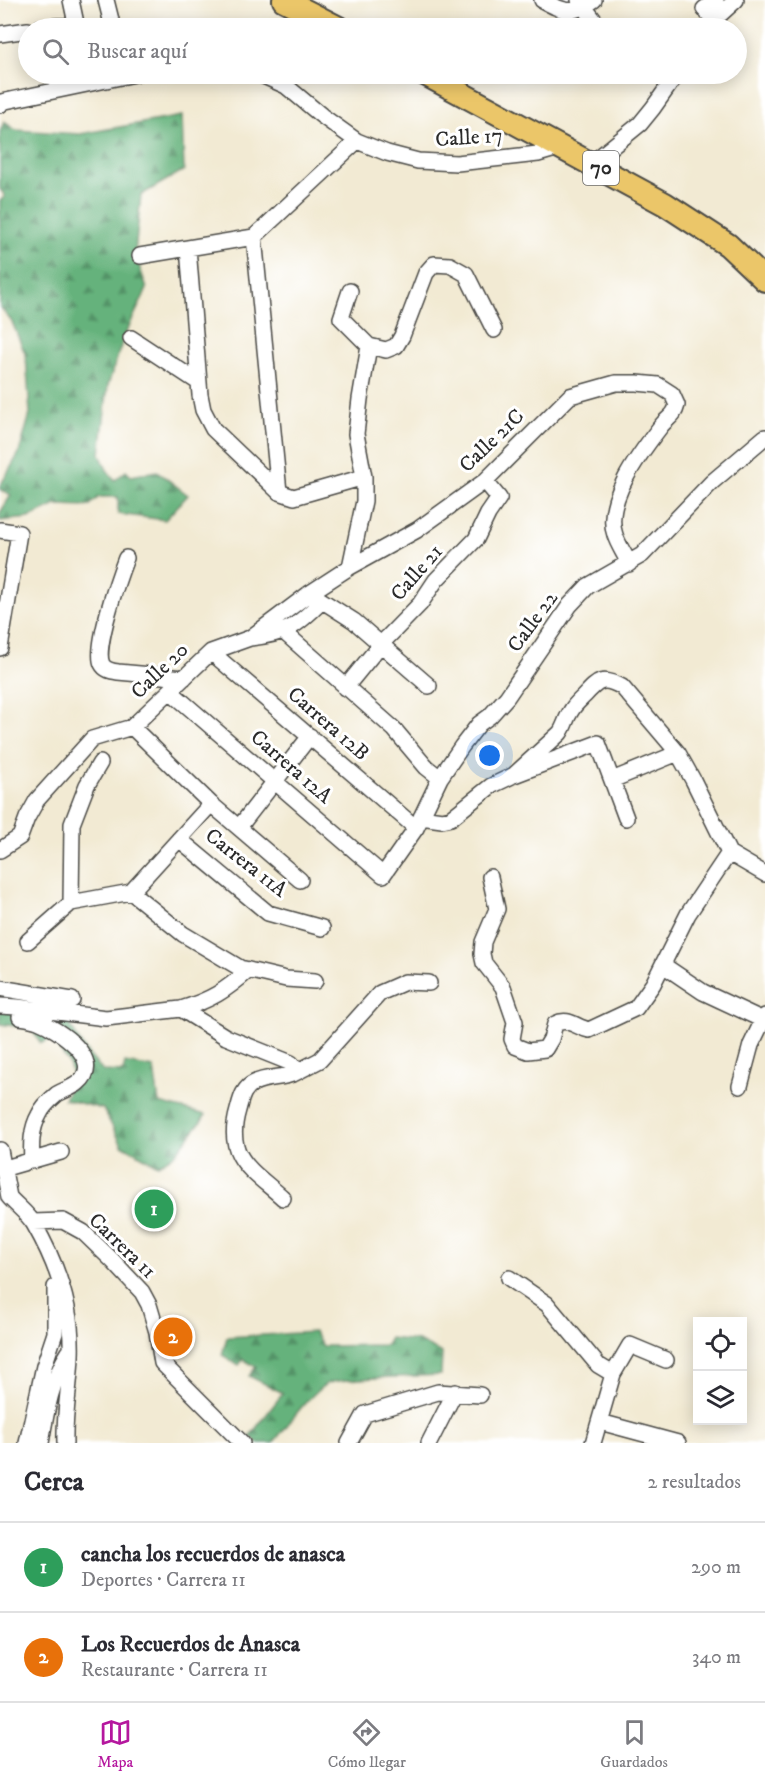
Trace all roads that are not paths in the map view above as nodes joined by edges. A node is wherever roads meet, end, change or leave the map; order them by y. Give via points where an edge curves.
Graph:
1 (71, 0) edge
2 (106, 0) edge
3 (284, 0) edge
4 (542, 0) edge
5 (736, 0) edge
6 (586, 2) edge
7 (708, 11) edge
8 (74, 18) edge
9 (110, 18) edge
10 (319, 18) edge
11 (595, 18) edge
12 (18, 31) edge
13 (0, 34) edge
14 (69, 84) edge
15 (282, 84) edge
16 (444, 84) edge
17 (670, 84) edge
18 (0, 103) edge
19 (357, 141) junction
20 (562, 147) junction
21 (592, 163) junction
22 (254, 237) junction
23 (188, 248) junction
24 (140, 256) dead end
25 (765, 280) edge
26 (350, 291) dead end
27 (494, 330) dead end
28 (131, 338) dead end
29 (369, 345) junction
30 (198, 382) junction
31 (765, 437) edge
32 (364, 477) junction
33 (485, 481) junction
34 (279, 492) junction
35 (0, 530) edge
36 (126, 558) dead end
37 (629, 564) junction
38 (350, 567) junction
39 (316, 597) junction
40 (284, 632) junction
41 (250, 638) junction
42 (381, 644) junction
43 (0, 648) edge
44 (211, 652) junction
45 (183, 678) junction
46 (429, 686) dead end
47 (345, 687) junction
48 (170, 691) junction
49 (132, 727) junction
50 (310, 736) junction
51 (678, 753) junction
52 (100, 763) dead end
53 (514, 775) junction
54 (440, 777) junction
55 (612, 780) junction
56 (276, 782) junction
57 (211, 804) junction
58 (626, 818) dead end
59 (419, 823) junction
60 (240, 826) junction
61 (179, 839) junction
62 (0, 850) edge
63 (729, 853) junction
64 (765, 874) edge
65 (383, 875) joint
66 (490, 877) dead end
67 (300, 880) dead end
68 (131, 892) junction
69 (71, 903) junction
70 (322, 928) dead end
71 (28, 941) dead end
72 (663, 965) junction
73 (249, 970) junction
74 (315, 981) dead end
75 (429, 983) dead end
76 (0, 988) edge
77 (72, 1000) dead end
78 (0, 1006) edge
79 (181, 1009) junction
80 (20, 1017) dead end
81 (764, 1018) edge
82 (295, 1073) junction
83 (740, 1086) dead end
84 (0, 1150) edge
85 (61, 1152) dead end
86 (32, 1161) junction
87 (2, 1169) junction
88 (5, 1198) edge
89 (284, 1198) dead end
90 (33, 1222) junction
91 (54, 1266) junction
92 (509, 1278) dead end
93 (71, 1348) junction
94 (666, 1360) dead end
95 (613, 1374) junction
96 (455, 1392) junction
97 (480, 1395) dead end
98 (600, 1422) junction
99 (27, 1443) edge
100 (41, 1443) edge
101 (65, 1443) edge
102 (242, 1443) edge
103 (349, 1443) edge
104 (429, 1443) edge
105 (592, 1443) edge
106 (678, 1443) edge

1 - 8 street
2 - 9 street
3 - 10 main road
4 - 6 street via 570,12
5 - 7 street
6 - 11 street
12 - 13 street
14 - 18 street
15 - 19 street, Calle 17
16 - 20 main road, 70
17 - 21 street via 640,124
19 - 20 street, Calle 17 via 418,161 457,163 538,154
19 - 22 street
20 - 21 main road, 70
21 - 25 main road, 70 via 712,232
22 - 23 street
22 - 34 street
23 - 24 street
23 - 30 street
26 - 29 street via 341,318
27 - 29 street via 466,274 450,265 434,264 426,273 396,346 386,350
28 - 30 street
29 - 32 street via 356,434
30 - 34 street via 203,410 213,429
31 - 37 street, Calle 22 via 712,482
32 - 34 street via 294,497
32 - 38 street via 364,501
33 - 37 street, Calle 21C via 570,396 616,383 658,385 672,394 677,405 675,414 662,424 620,486 615,504 614,532
33 - 38 street, Calle 21C via 417,530
33 - 42 street, Calle 21 via 499,498 476,540
35 - 43 street via 18,534
36 - 45 street via 103,632 102,664 118,672
37 - 54 street, Calle 22 via 588,586 570,605 507,697 479,724
38 - 39 street, Calle 21C
39 - 40 street via 298,624
39 - 41 street, Calle 20
39 - 42 street
40 - 41 street
40 - 47 street
41 - 44 street, Calle 20
42 - 46 street
42 - 47 street, Calle 21
44 - 45 street, Calle 20
44 - 50 street, Carrera 12B
45 - 48 street, Calle 20
47 - 54 street via 394,729 426,767
48 - 49 street, Calle 20
48 - 56 street, Carrera 12A
49 - 57 street
49 - 62 street, Calle 20 via 92,739 37,801 20,837
50 - 56 street
50 - 59 street, Carrera 12B
51 - 53 street via 622,687 597,682 571,710 560,733
51 - 55 street
51 - 63 street
52 - 69 street via 72,824
53 - 55 street via 598,743
53 - 59 street via 491,786 452,818
54 - 59 street, Calle 22
55 - 58 street
56 - 60 street
56 - 65 street, Carrera 12A
57 - 60 street
57 - 61 street
59 - 65 street, Calle 22
60 - 67 street
61 - 68 street
61 - 70 street, Carrera 11A via 268,913
63 - 64 street
63 - 72 street via 688,914
66 - 72 street via 497,909 482,954 484,963 503,987 515,1022 515,1046 528,1051 545,1049 555,1024 562,1020 589,1030 629,1012 636,1008
68 - 69 street
68 - 73 street via 183,934
69 - 71 street
72 - 81 street via 703,992
73 - 74 street
73 - 79 street via 205,1002
75 - 82 street via 405,982 380,993 320,1060
76 - 77 street
78 - 79 street via 106,1018
79 - 82 street via 226,1037 291,1064
80 - 86 street via 46,1025 86,1057 86,1071 79,1083 56,1095 39,1115 31,1139
81 - 83 street via 751,1045
82 - 89 street via 253,1083 242,1094 234,1138 243,1162
84 - 87 street
85 - 86 street
86 - 87 street
87 - 88 street
88 - 90 street
90 - 91 street
90 - 102 street, Carrera 11 via 63,1221 83,1232 112,1260 149,1305 162,1363
91 - 93 street via 71,1326
91 - 99 street via 55,1333
92 - 95 street via 547,1304 598,1365
93 - 100 street via 60,1365
93 - 101 street
94 - 95 street via 630,1345
95 - 98 street
96 - 97 street
96 - 103 street via 427,1394 365,1414
96 - 104 street
98 - 105 street
98 - 106 street

